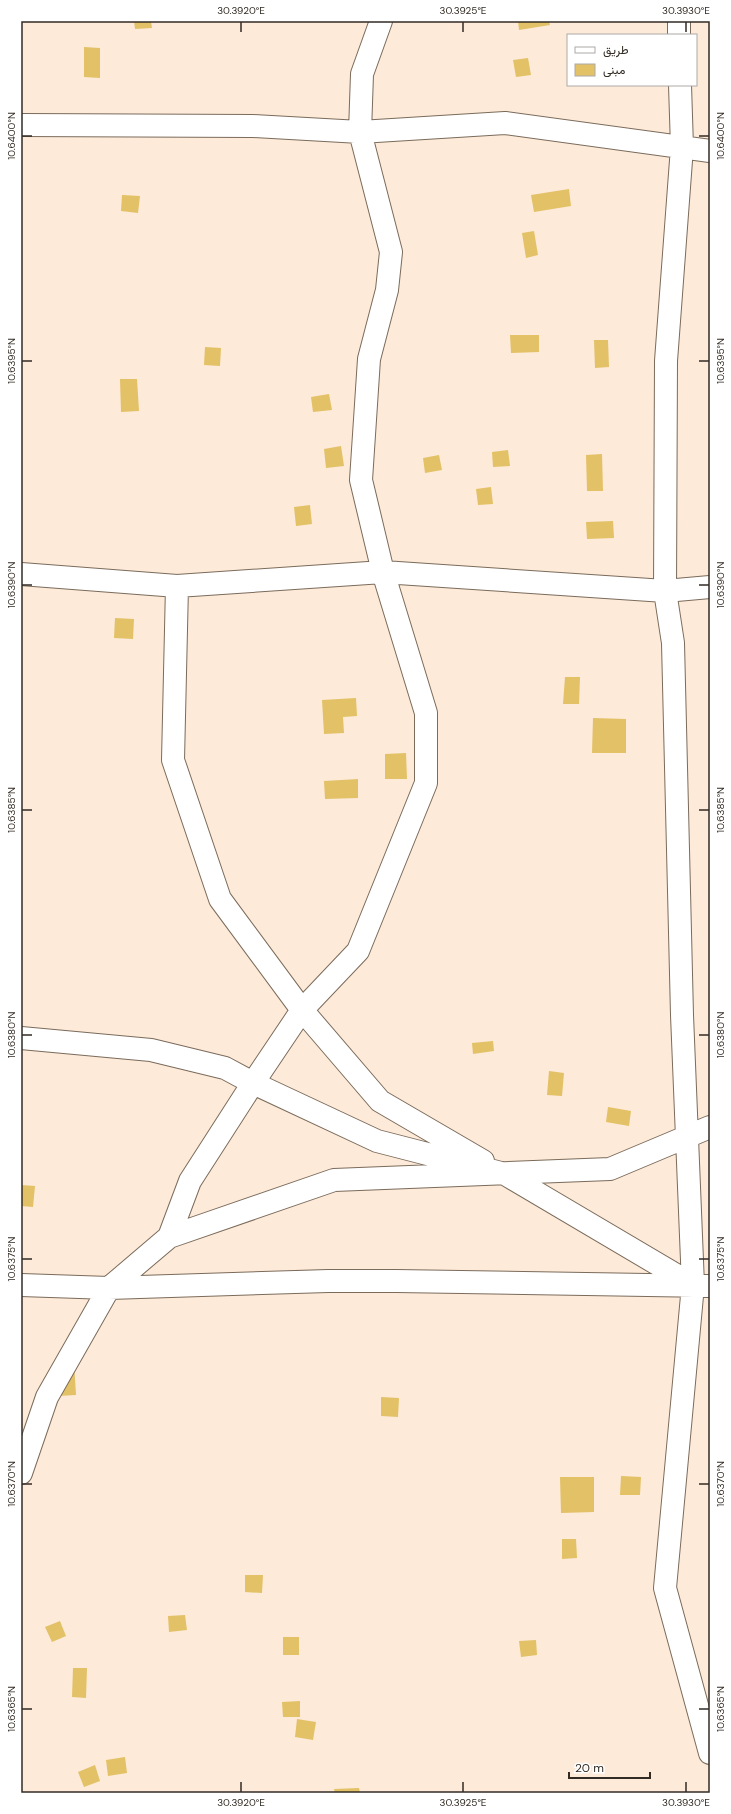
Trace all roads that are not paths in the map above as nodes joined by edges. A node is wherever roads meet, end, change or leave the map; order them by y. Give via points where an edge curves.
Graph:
1 (381, 21) edge
2 (679, 21) edge
3 (679, 34) edge
4 (680, 86) edge
5 (21, 125) edge
6 (360, 132) junction
7 (682, 147) junction
8 (710, 151) edge
9 (383, 572) junction
10 (21, 574) edge
11 (177, 586) junction
12 (710, 587) edge
13 (665, 591) junction
14 (302, 1010) junction
15 (21, 1038) edge
16 (253, 1083) junction
17 (710, 1127) edge
18 (687, 1136) junction
19 (505, 1174) junction
20 (168, 1237) junction
21 (21, 1285) edge
22 (702, 1285) edge
23 (109, 1288) junction
24 (21, 1473) edge
25 (710, 1753) edge

1 - 6 street via 362,74
2 - 3 street
4 - 7 street
5 - 6 street via 253,126
6 - 7 street via 505,123
6 - 9 street via 391,252 387,290 369,359 361,480
7 - 8 street
7 - 13 street via 666,361
9 - 11 street
9 - 13 street
9 - 14 street via 426,713 426,783 358,951
10 - 11 street
11 - 14 street via 173,760 220,900
12 - 13 street
13 - 18 street via 673,643
14 - 16 street
14 - 19 street via 380,1101
15 - 16 street via 151,1050 225,1068
16 - 19 street via 377,1141
16 - 20 street via 190,1181
17 - 18 street
18 - 19 street via 610,1169
18 - 22 street
19 - 20 street via 334,1180
19 - 22 street
20 - 23 street
21 - 23 street
22 - 23 street via 328,1281
22 - 25 street via 665,1588
23 - 24 street via 47,1397

